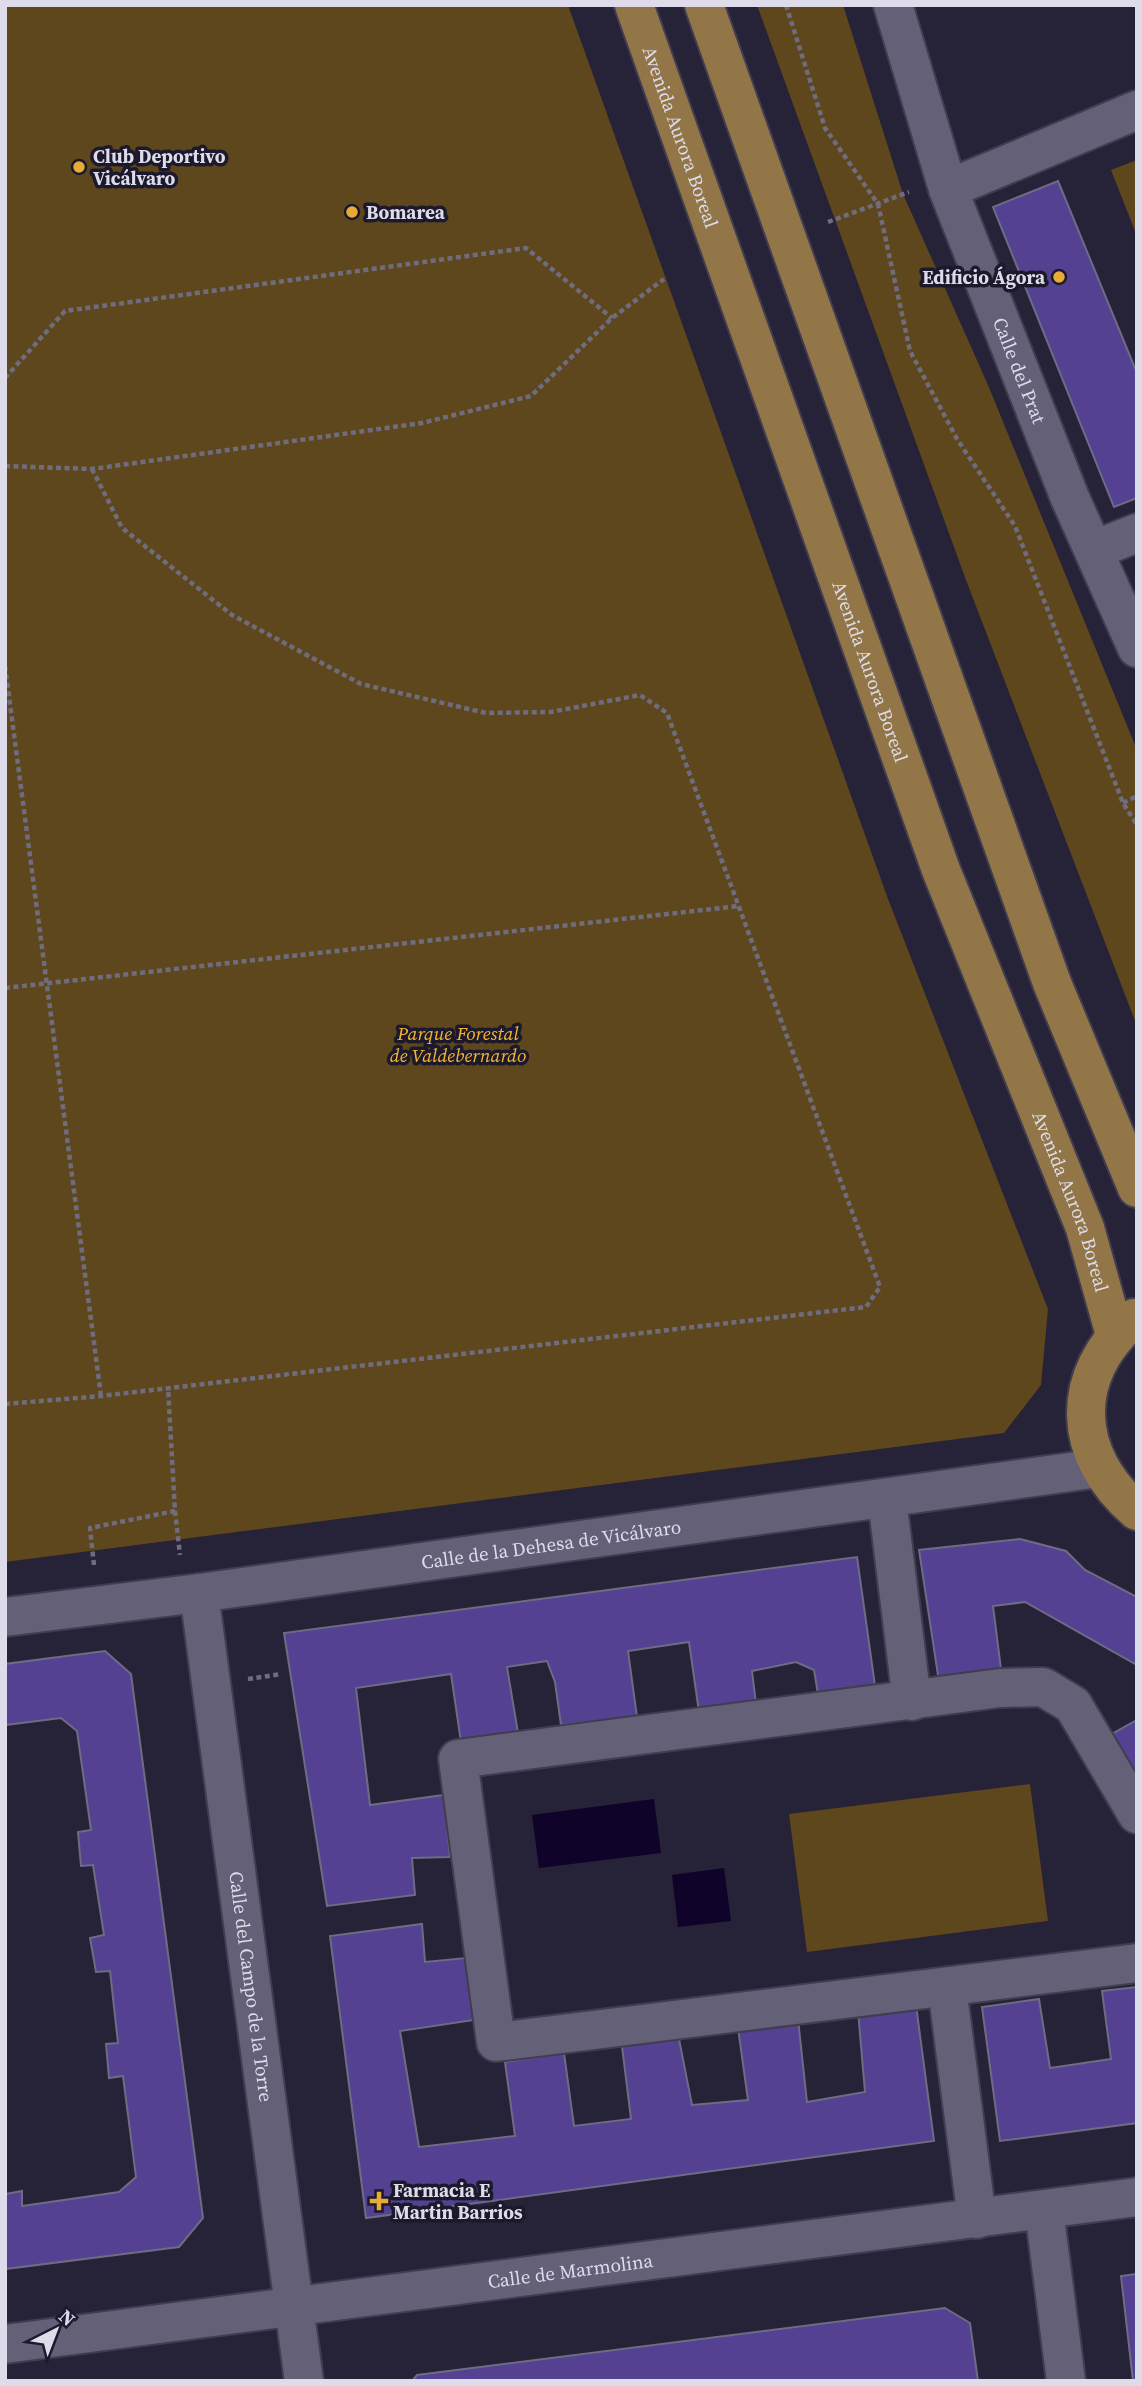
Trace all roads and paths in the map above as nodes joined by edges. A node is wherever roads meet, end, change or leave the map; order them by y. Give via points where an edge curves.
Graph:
1 (634, 5) edge
2 (704, 5) edge
3 (786, 5) edge
4 (893, 5) edge
5 (1137, 110) edge
6 (931, 190) junction
7 (878, 204) junction
8 (828, 222) dead end
9 (664, 279) dead end
10 (612, 318) junction
11 (5, 378) edge
12 (5, 466) edge
13 (92, 469) junction
14 (1137, 533) edge
15 (1094, 550) junction
16 (1137, 648) edge
17 (5, 666) edge
18 (1137, 796) edge
19 (1123, 803) junction
20 (1137, 825) edge
21 (739, 906) junction
22 (45, 983) junction
23 (5, 988) edge
24 (1137, 1188) edge
25 (1126, 1325) edge
26 (168, 1388) junction
27 (101, 1396) junction
28 (5, 1404) edge
29 (1099, 1468) junction
30 (887, 1499) junction
31 (174, 1511) junction
32 (1137, 1511) edge
33 (180, 1555) dead end
34 (94, 1565) dead end
35 (199, 1593) junction
36 (5, 1616) edge
37 (281, 1674) dead end
38 (239, 1681) dead end
39 (912, 1701) junction
40 (1137, 1814) edge
41 (1137, 1964) edge
42 (947, 1987) junction
43 (1137, 2197) edge
44 (1044, 2210) junction
45 (977, 2218) junction
46 (295, 2308) junction
47 (5, 2344) edge
48 (304, 2381) edge
49 (1066, 2381) edge

1 - 25 main road, Avenida Aurora Boreal via 941,870
2 - 24 main road via 1052,983
3 - 7 path via 825,128
4 - 6 street, Calle del Prat
5 - 6 street
6 - 7 path
6 - 15 street, Calle del Prat
7 - 8 path
7 - 19 path via 910,351 957,439 1015,526
9 - 10 path
10 - 11 path via 526,248 65,311
10 - 13 path via 531,396 422,423
12 - 13 path
13 - 21 path via 122,528 232,615 361,684 486,713 551,712 640,695 667,713
14 - 15 street
15 - 16 street, Calle del Prat
17 - 22 path
18 - 19 path
19 - 20 path
21 - 22 path
21 - 26 path via 880,1287 866,1307
22 - 23 path
22 - 27 path
25 - 29 main road via 1099,1358 1089,1385 1089,1442
26 - 27 path
26 - 31 path
27 - 28 path
29 - 30 street, Calle de la Dehesa de Vicálvaro
29 - 32 main road via 1116,1494
30 - 35 street, Calle de la Dehesa de Vicálvaro
30 - 39 street
31 - 33 path
31 - 34 path via 90,1528
35 - 36 street, Calle de la Dehesa de Vicálvaro
35 - 46 street, Calle del Campo de la Torre
37 - 38 path
39 - 40 street via 1000,1688 1043,1687 1073,1705
39 - 42 street via 458,1759 496,2042
41 - 42 street
42 - 45 street
43 - 44 street, Calle de Marmolina
44 - 45 street, Calle de Marmolina
44 - 49 street
45 - 46 street, Calle de Marmolina
46 - 47 street, Calle de Marmolina
46 - 48 street, Calle del Campo de la Torre

